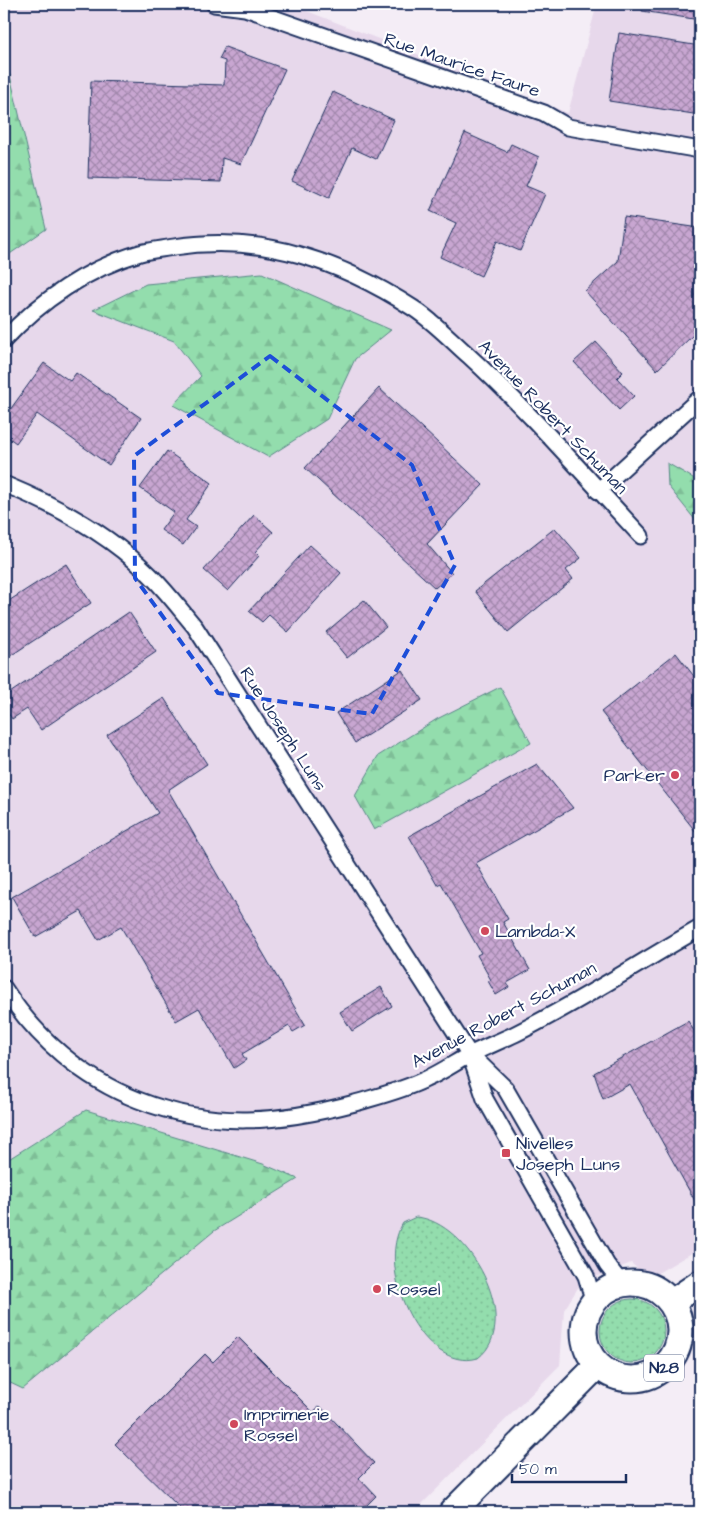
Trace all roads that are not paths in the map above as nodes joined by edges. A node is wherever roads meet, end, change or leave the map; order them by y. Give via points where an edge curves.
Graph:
1 (214, 4) edge
2 (700, 150) edge
3 (4, 340) edge
4 (700, 398) edge
5 (4, 484) edge
6 (598, 491) junction
7 (641, 536) dead end
8 (700, 928) edge
9 (4, 988) edge
10 (470, 1055) junction
11 (622, 1284) junction
12 (700, 1284) edge
13 (594, 1302) junction
14 (672, 1302) junction
15 (598, 1365) junction
16 (452, 1512) edge

1 - 2 street, Rue Maurice Faure via 254,12 544,113 568,127
3 - 6 street, Avenue Robert Schuman via 27,316 92,272 140,253 202,243 271,247 316,259 414,309 505,389
4 - 6 street
5 - 10 street, Rue Joseph Luns via 38,498 101,535 147,572 195,626
6 - 7 street, Avenue Robert Schuman
8 - 10 street, Avenue Robert Schuman via 516,1034
9 - 10 street, Avenue Robert Schuman via 51,1046 89,1075 121,1094 162,1109 216,1119 258,1121 315,1113 417,1083
10 - 11 street, Rue Joseph Luns via 505,1088 607,1265
10 - 13 street, Rue Joseph Luns via 485,1099 586,1276
11 - 13 main road, N28 via 610,1288
11 - 14 main road via 646,1285 660,1291
12 - 14 main road
13 - 15 main road, N28 via 585,1320 584,1332 585,1344
14 - 15 main road, N28 via 681,1324 680,1340 668,1365 657,1374 626,1380 610,1375
15 - 16 main road

